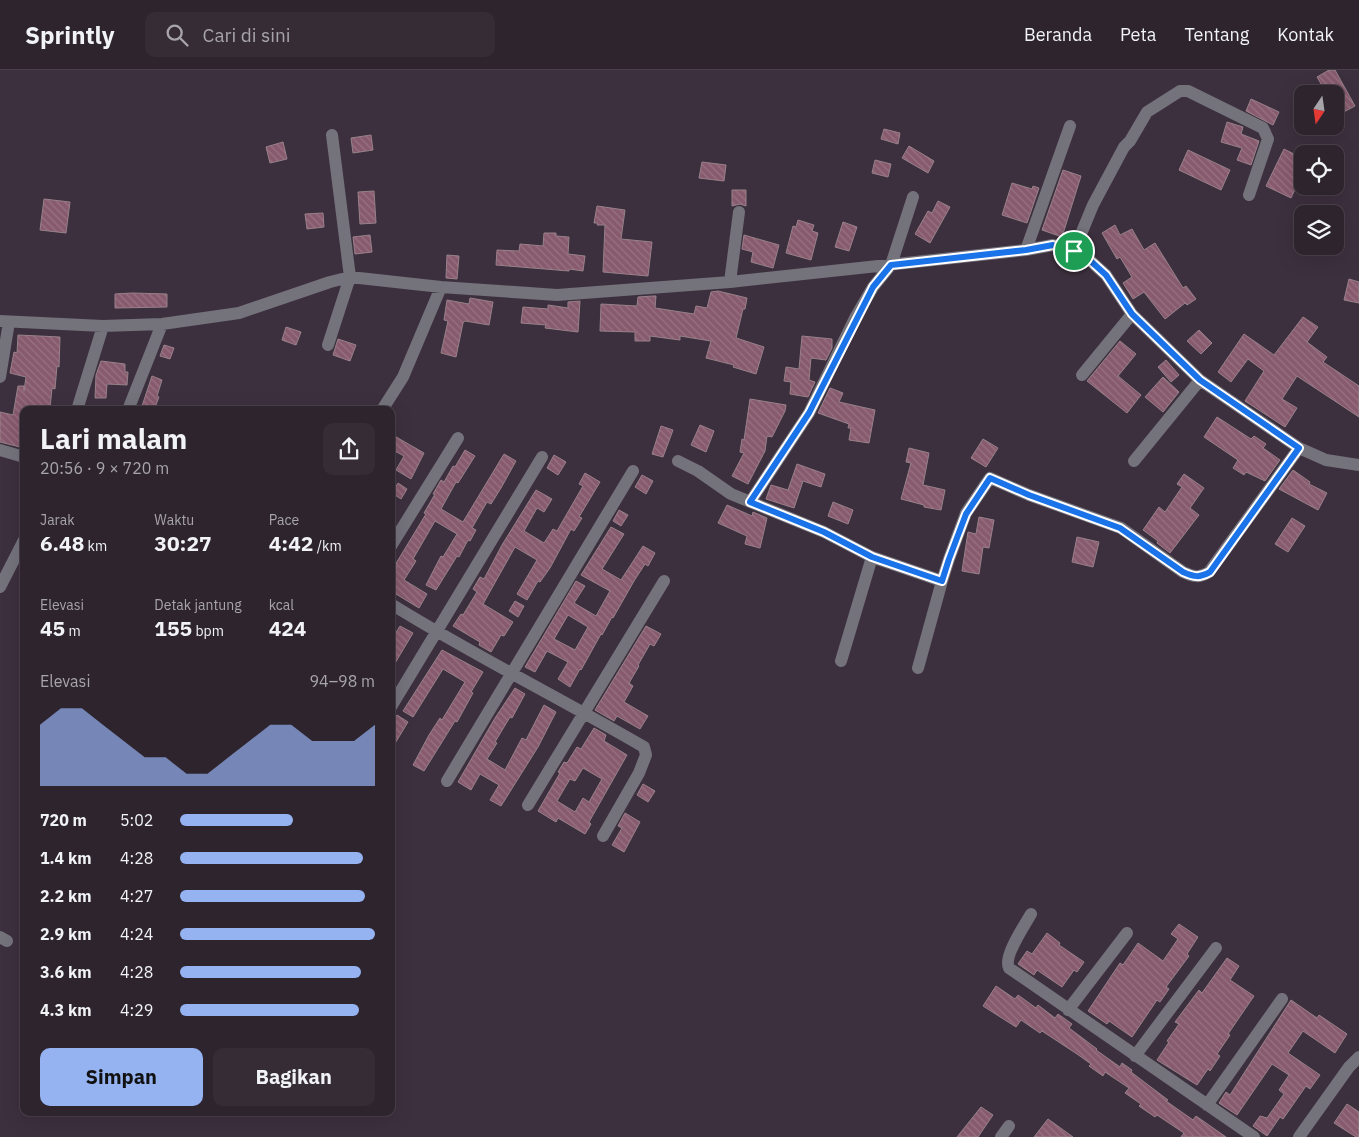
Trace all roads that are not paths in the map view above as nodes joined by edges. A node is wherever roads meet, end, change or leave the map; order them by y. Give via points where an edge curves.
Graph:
1 (1070, 126) dead end
2 (332, 135) dead end
3 (1249, 195) dead end
4 (913, 197) dead end
5 (739, 212) dead end
6 (1026, 250) junction
7 (1074, 251) junction
8 (891, 265) junction
9 (350, 277) junction
10 (730, 282) junction
11 (441, 287) junction
12 (1132, 314) junction
13 (5, 321) edge
14 (162, 324) junction
15 (103, 326) junction
16 (328, 345) dead end
17 (1082, 375) dead end
18 (0, 377) edge
19 (1200, 380) junction
20 (78, 406) edge
21 (130, 406) edge
22 (385, 406) edge
23 (458, 438) dead end
24 (1299, 448) junction
25 (0, 450) edge
26 (20, 456) edge
27 (542, 457) dead end
28 (678, 461) dead end
29 (1134, 462) dead end
30 (1359, 465) edge
31 (633, 471) dead end
32 (750, 502) junction
33 (395, 540) edge
34 (20, 548) edge
35 (872, 557) junction
36 (664, 581) dead end
37 (942, 581) junction
38 (0, 586) edge
39 (395, 606) edge
40 (437, 632) junction
41 (841, 661) dead end
42 (918, 668) dead end
43 (512, 673) junction
44 (395, 701) edge
45 (584, 712) junction
46 (446, 781) dead end
47 (528, 806) dead end
48 (603, 836) dead end
49 (1030, 914) dead end
50 (1127, 933) dead end
51 (1216, 948) dead end
52 (1282, 999) dead end
53 (1068, 1010) junction
54 (1135, 1056) junction
55 (1359, 1057) edge
56 (1207, 1105) junction
57 (1009, 1126) dead end
58 (1001, 1137) edge
59 (1254, 1137) edge
60 (1299, 1137) edge

1 - 6 street
2 - 9 street
3 - 7 street via 1268,139 1263,128 1188,91 1180,91 1147,112 1093,205
4 - 8 street
5 - 10 street
6 - 7 street via 1053,245
6 - 8 street
7 - 12 street via 1083,254 1106,275
8 - 10 street
8 - 32 street via 873,287 809,413
9 - 11 street
9 - 14 street via 239,312
9 - 16 street
10 - 11 street via 557,295
11 - 22 street via 403,377
12 - 17 street
12 - 19 street
13 - 15 street
13 - 18 street
14 - 15 street
14 - 21 street
15 - 20 street
19 - 24 street
19 - 29 street
23 - 33 street
24 - 30 street via 1326,460
24 - 37 street via 1210,572 1201,577 1183,572 1120,528 990,478 966,514
25 - 26 street
27 - 40 street
28 - 32 street
31 - 43 street
32 - 35 street via 824,532
34 - 38 street
35 - 37 street
35 - 41 street
36 - 45 street
37 - 42 street
39 - 40 street
40 - 43 street
40 - 44 street
43 - 45 street
43 - 46 street
45 - 47 street
45 - 48 street via 644,747 647,752 639,774
49 - 53 street via 1008,955 1007,965
50 - 53 street
51 - 54 street
52 - 56 street
53 - 54 street
54 - 56 street
55 - 60 street
56 - 59 street
57 - 58 street

